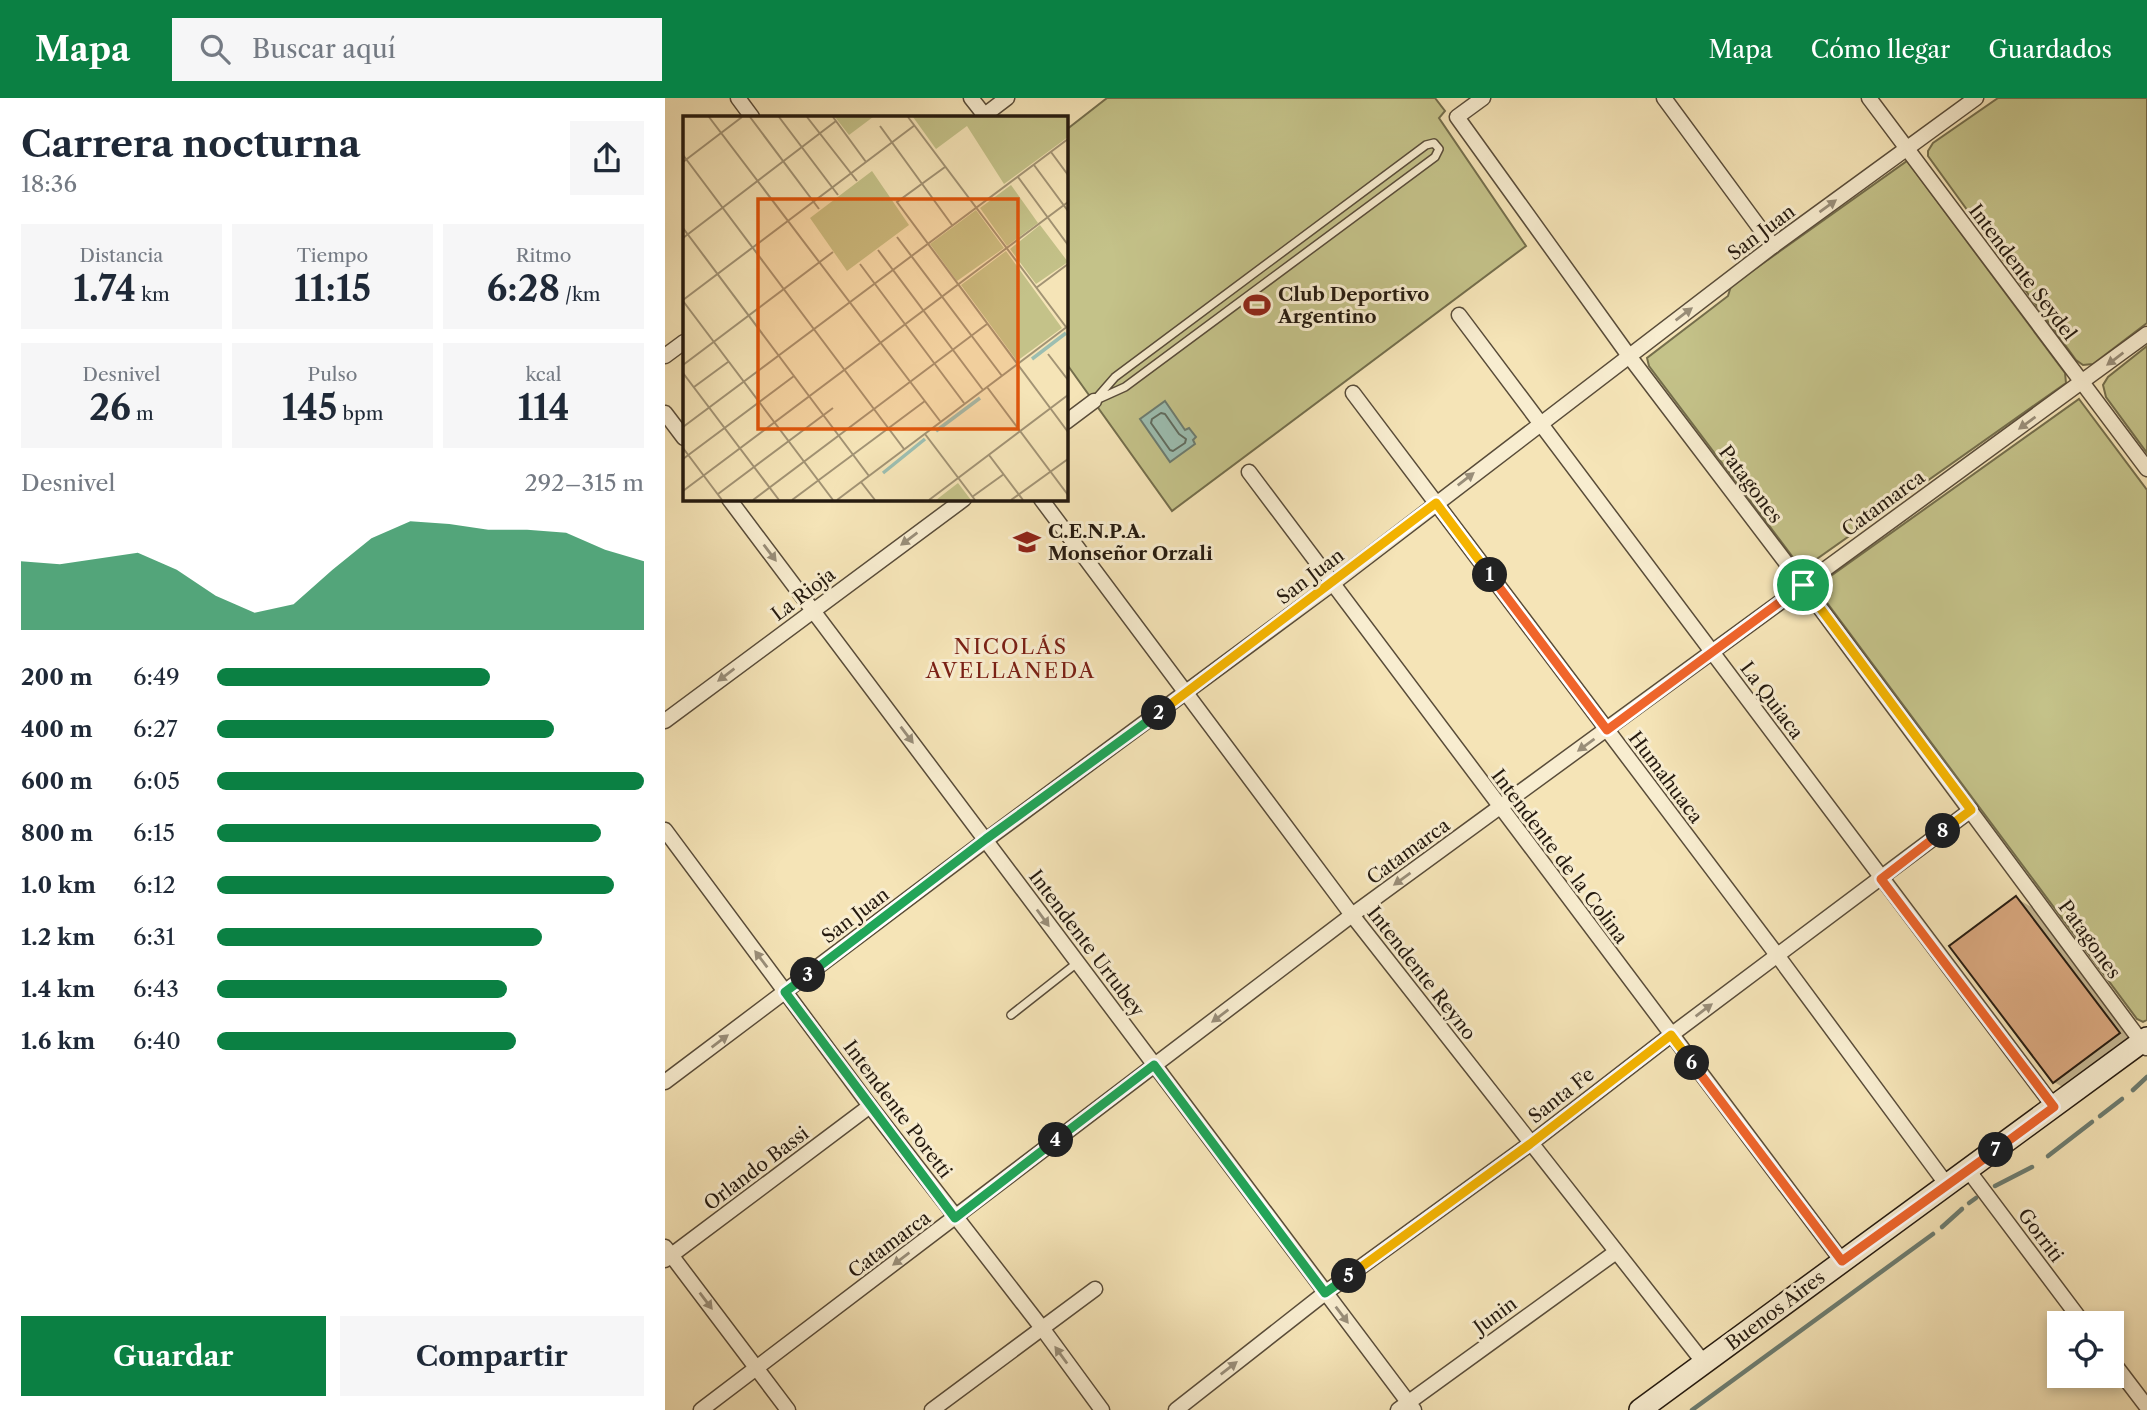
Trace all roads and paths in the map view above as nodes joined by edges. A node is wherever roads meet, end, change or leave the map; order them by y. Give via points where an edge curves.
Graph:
1 (738, 98) edge
2 (971, 98) edge
3 (1007, 98) edge
4 (1483, 98) edge
5 (1664, 98) edge
6 (1869, 98) edge
7 (1976, 98) edge
8 (751, 116) edge
9 (983, 116) edge
10 (985, 116) edge
11 (1907, 148) junction
12 (1773, 246) junction
13 (1237, 286) junction
14 (1246, 298) junction
15 (1459, 315) dead end
16 (2147, 334) edge
17 (683, 343) edge
18 (665, 356) edge
19 (1629, 356) junction
20 (2082, 383) junction
21 (1353, 393) dead end
22 (1094, 401) junction
23 (665, 413) edge
24 (1067, 421) edge
25 (1539, 423) junction
26 (683, 437) edge
27 (2147, 469) edge
28 (1249, 472) dead end
29 (730, 500) edge
30 (963, 500) edge
31 (1042, 500) edge
32 (1436, 503) junction
33 (1332, 584) junction
34 (1803, 585) junction
35 (813, 611) junction
36 (1712, 652) junction
37 (1187, 692) junction
38 (665, 721) edge
39 (1607, 730) junction
40 (1500, 808) junction
41 (1971, 810) junction
42 (665, 830) edge
43 (986, 839) junction
44 (1881, 879) junction
45 (1352, 915) junction
46 (1777, 955) junction
47 (1077, 963) junction
48 (785, 992) junction
49 (1011, 1015) dead end
50 (1671, 1035) junction
51 (2145, 1043) edge
52 (1154, 1065) junction
53 (665, 1082) edge
54 (870, 1106) junction
55 (2054, 1107) junction
56 (1530, 1144) junction
57 (1968, 1170) junction
58 (1947, 1185) junction
59 (955, 1218) junction
60 (1616, 1252) junction
61 (667, 1254) edge
62 (1842, 1261) junction
63 (1095, 1289) dead end
64 (1325, 1293) junction
65 (2074, 1311) edge
66 (1042, 1328) junction
67 (1704, 1363) junction
68 (756, 1368) junction
69 (2124, 1377) edge
70 (1407, 1407) edge
71 (2147, 1407) edge
72 (1646, 1408) edge
73 (701, 1410) edge
74 (788, 1410) edge
75 (932, 1410) edge
76 (1102, 1410) edge
77 (1176, 1410) edge

1 - 8 street
2 - 9 street
3 - 10 street
4 - 19 street, Patagones via 1457,117
5 - 12 street
6 - 11 street, Intendente Seydel
7 - 11 street, San Juan
12 -> 11 street, San Juan
11 - 20 street, Intendente Seydel
19 -> 12 street, San Juan
13 - 14 lane
13 - 14 lane via 1426,145 1438,145 1435,157
13 - 22 lane via 1115,377
14 - 22 lane via 1125,387
15 - 25 street, La Quiaca
16 -> 20 street, Catamarca
17 - 18 street
19 - 25 street, San Juan
19 - 34 street, Patagones
20 - 27 street, Intendente Seydel
20 -> 34 street, Catamarca
21 - 32 street, Humahuaca
22 - 24 street
23 - 26 street
32 -> 25 street, San Juan
25 - 36 street, La Quiaca
28 - 33 street, Intendente de la Colina
29 -> 35 street, Intendente Urtubey
30 -> 35 street, La Rioja
31 - 37 street, Intendente Reyno
32 - 33 street, San Juan
32 - 39 street, Humahuaca
33 - 37 street, San Juan
33 - 40 street, Intendente de la Colina
34 - 36 street, Catamarca
34 - 41 street, Patagones
35 -> 38 street, La Rioja
35 -> 43 street, Intendente Urtubey
36 - 39 street, Catamarca
36 - 44 street, La Quiaca
37 - 43 street, San Juan
37 - 45 street, Intendente Reyno
39 -> 40 street, Catamarca
39 - 46 street, Humahuaca
40 -> 45 street, Catamarca
40 - 50 street, Intendente de la Colina
41 - 44 street, Santa Fe
41 - 51 street, Patagones
48 -> 42 street, Intendente Poretti
43 -> 47 street, Intendente Urtubey
43 - 48 street, San Juan
44 - 46 street, Santa Fe
44 - 55 street, La Quiaca
45 -> 52 street, Catamarca
45 - 56 street, Intendente Reyno
50 -> 46 street, Santa Fe
46 - 58 street, Humahuaca
47 - 49 lane
47 - 52 street, Intendente Urtubey
53 -> 48 street, San Juan
48 - 54 street, Intendente Poretti
50 - 56 street, Santa Fe
50 - 62 street, Intendente de la Colina
51 - 55 main road, Buenos Aires
52 - 59 street, Catamarca
52 - 64 street, Intendente Urtubey
54 - 59 street, Intendente Poretti
54 - 61 street, Orlando Bassi
55 - 57 main road, Buenos Aires
56 - 60 street, Intendente Reyno
56 - 64 street, Santa Fe
57 - 58 main road, Buenos Aires
57 - 65 street, Gorriti
58 - 62 main road, Buenos Aires
59 - 66 street, Intendente Poretti
59 -> 68 street, Catamarca
60 - 67 street, Intendente Reyno
60 - 70 street, Junin
61 -> 68 street
62 - 67 main road, Buenos Aires
63 - 66 street
64 -> 70 street, Intendente Urtubey
77 -> 64 street, Santa Fe
66 - 75 street
76 -> 66 street, Intendente Poretti
67 - 72 main road, Buenos Aires
68 - 73 street, Catamarca
68 - 74 street
69 - 71 street

